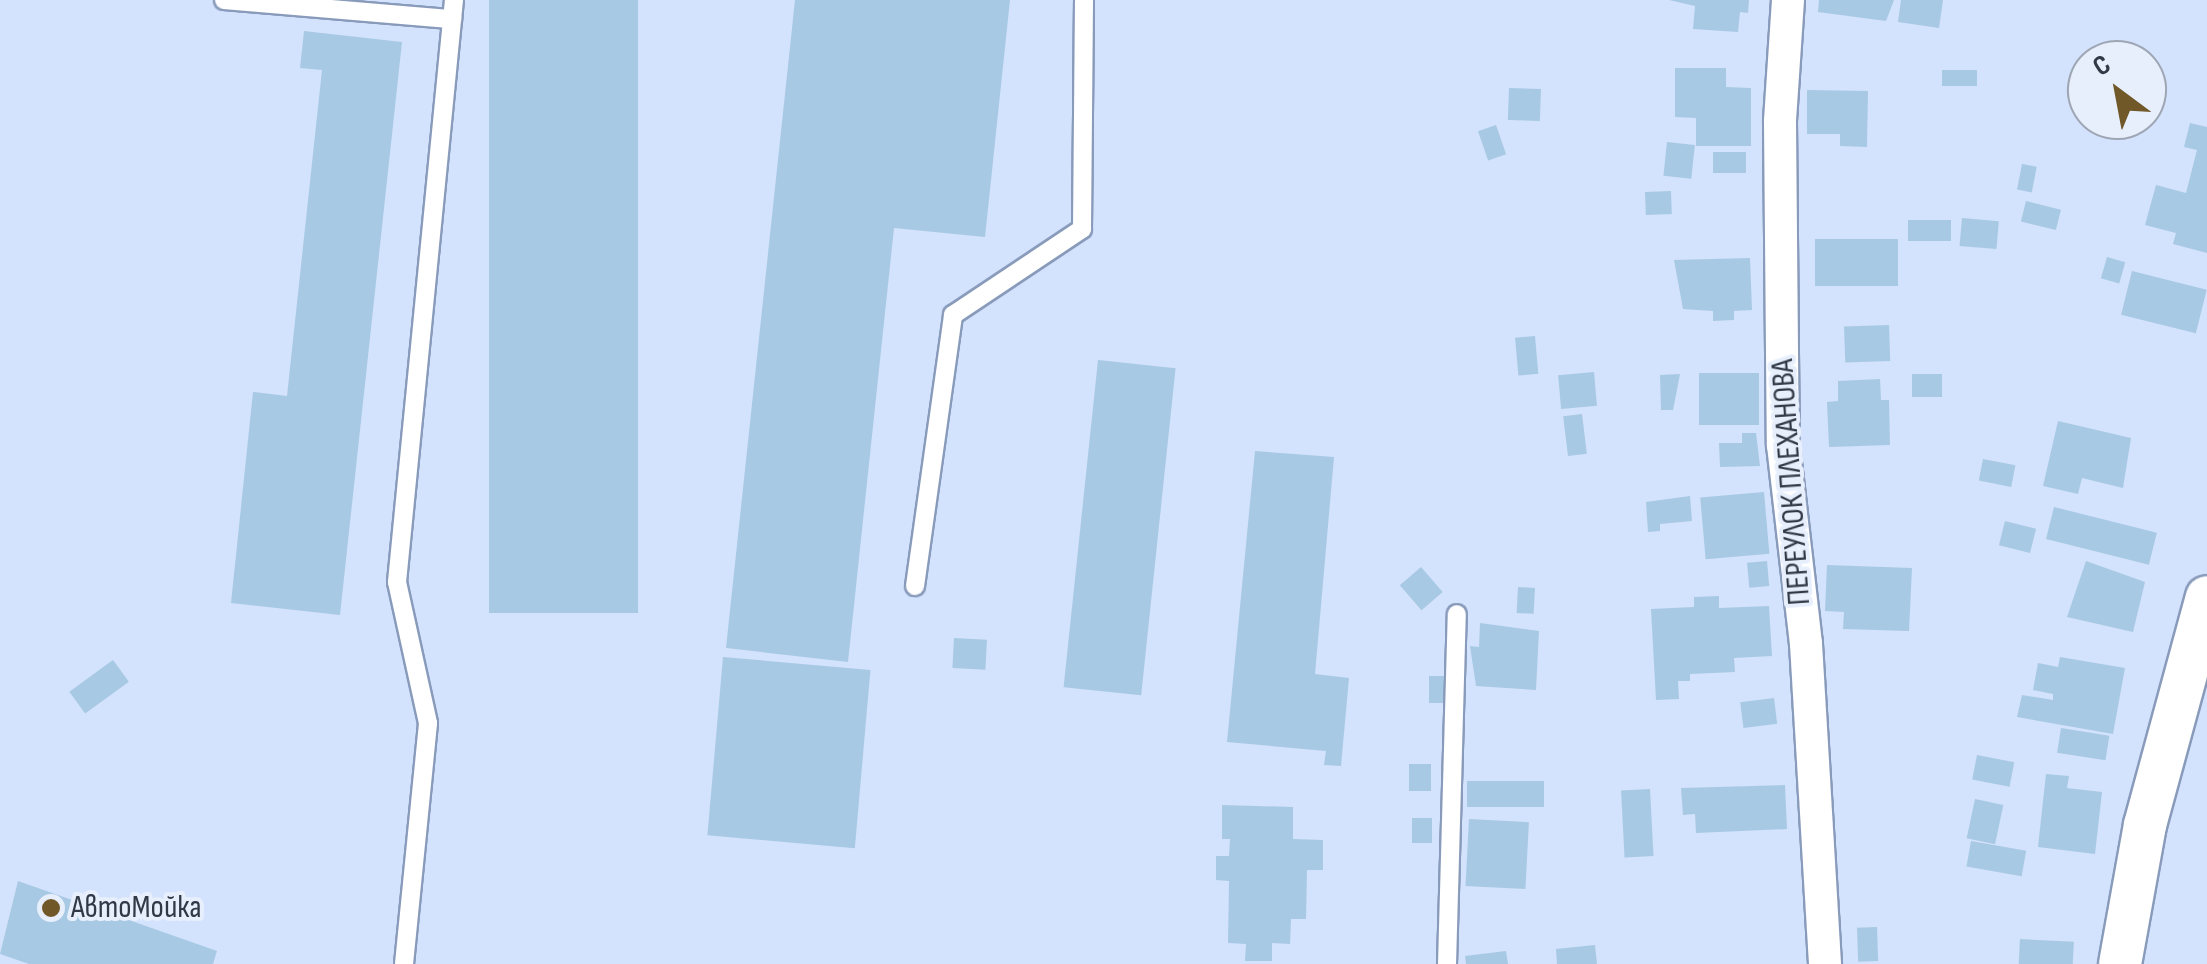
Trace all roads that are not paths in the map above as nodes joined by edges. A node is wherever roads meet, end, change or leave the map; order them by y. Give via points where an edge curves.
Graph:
1 (224, 0) edge
2 (1084, 0) edge
3 (1788, 0) edge
4 (454, 10) edge
5 (915, 586) dead end
6 (2207, 597) edge
7 (1457, 614) dead end
8 (404, 964) edge
9 (1447, 964) edge
10 (1825, 964) edge
11 (2120, 964) edge

1 - 4 lane
2 - 5 lane via 1082,229 953,315
3 - 10 street, ПЕРЕУЛОК ПЛЕХАНОВА via 1780,122 1783,444 1806,644
4 - 8 lane via 396,582 428,723
6 - 11 street via 2145,825
7 - 9 lane

